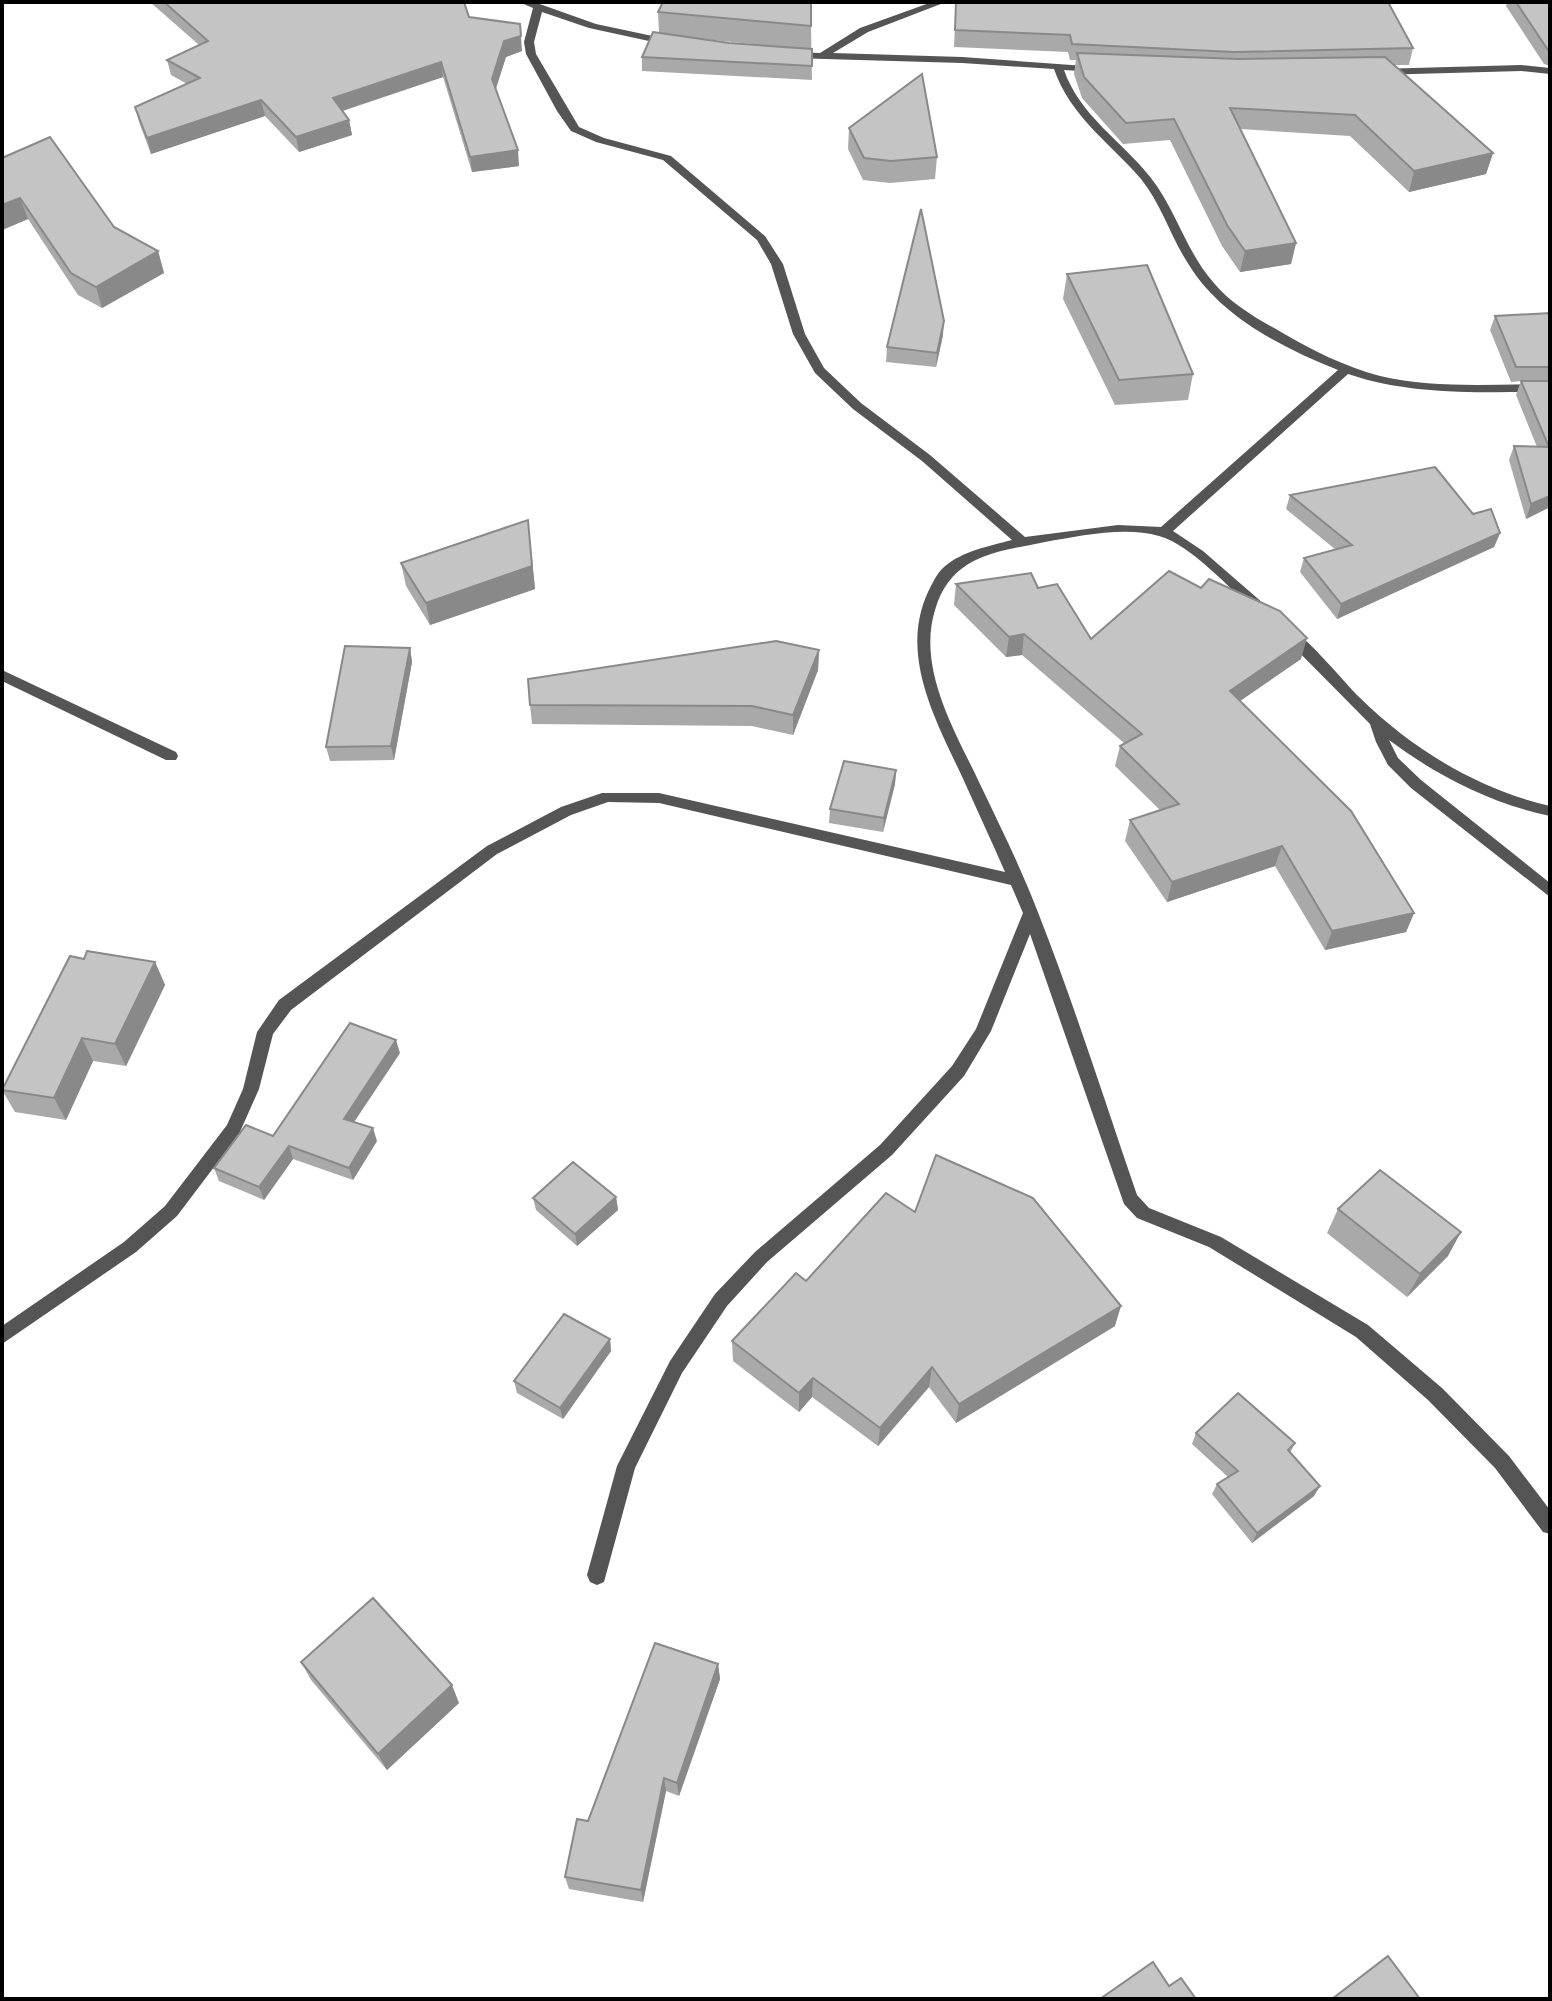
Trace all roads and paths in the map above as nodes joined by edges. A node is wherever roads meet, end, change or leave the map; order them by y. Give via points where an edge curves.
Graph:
1 (524, 2) edge
2 (941, 2) edge
3 (538, 8) junction
4 (688, 47) edge
5 (778, 55) edge
6 (823, 55) junction
7 (1058, 67) junction
8 (1101, 70) edge
9 (1550, 71) edge
10 (1372, 72) edge
11 (1346, 369) junction
12 (1550, 388) edge
13 (1164, 532) junction
14 (1023, 543) junction
15 (2, 675) edge
16 (1376, 720) junction
17 (171, 756) dead end
18 (1550, 811) edge
19 (1015, 880) junction
20 (1550, 891) edge
21 (1031, 913) junction
22 (2, 1336) edge
23 (1550, 1525) edge
24 (597, 1575) dead end

1 - 3 street
2 - 6 street via 864,30
3 - 4 street
3 - 14 street via 531,54 575,129 667,158 761,238 777,264 799,334 819,370
5 - 6 street
6 - 7 street
7 - 8 street
7 - 11 street via 1073,102 1150,184 1205,282 1240,314
9 - 10 street
11 - 12 street via 1396,383
11 - 13 street
13 - 14 street via 1135,528
13 - 16 street via 1277,622
14 - 19 street via 980,553 950,569 925,624 930,686
15 - 17 street
16 - 18 street via 1465,781 1496,797
16 - 20 street via 1393,761 1416,784
19 - 21 street
19 - 22 street via 659,798 607,797 566,811 492,850 285,1005 265,1032 251,1089 233,1129 171,1211 130,1247
21 - 23 street via 1130,1199 1143,1213 1215,1242 1362,1331 1502,1462
21 - 24 street via 983,1031 958,1071 886,1150 761,1257 721,1300 676,1367 626,1466

